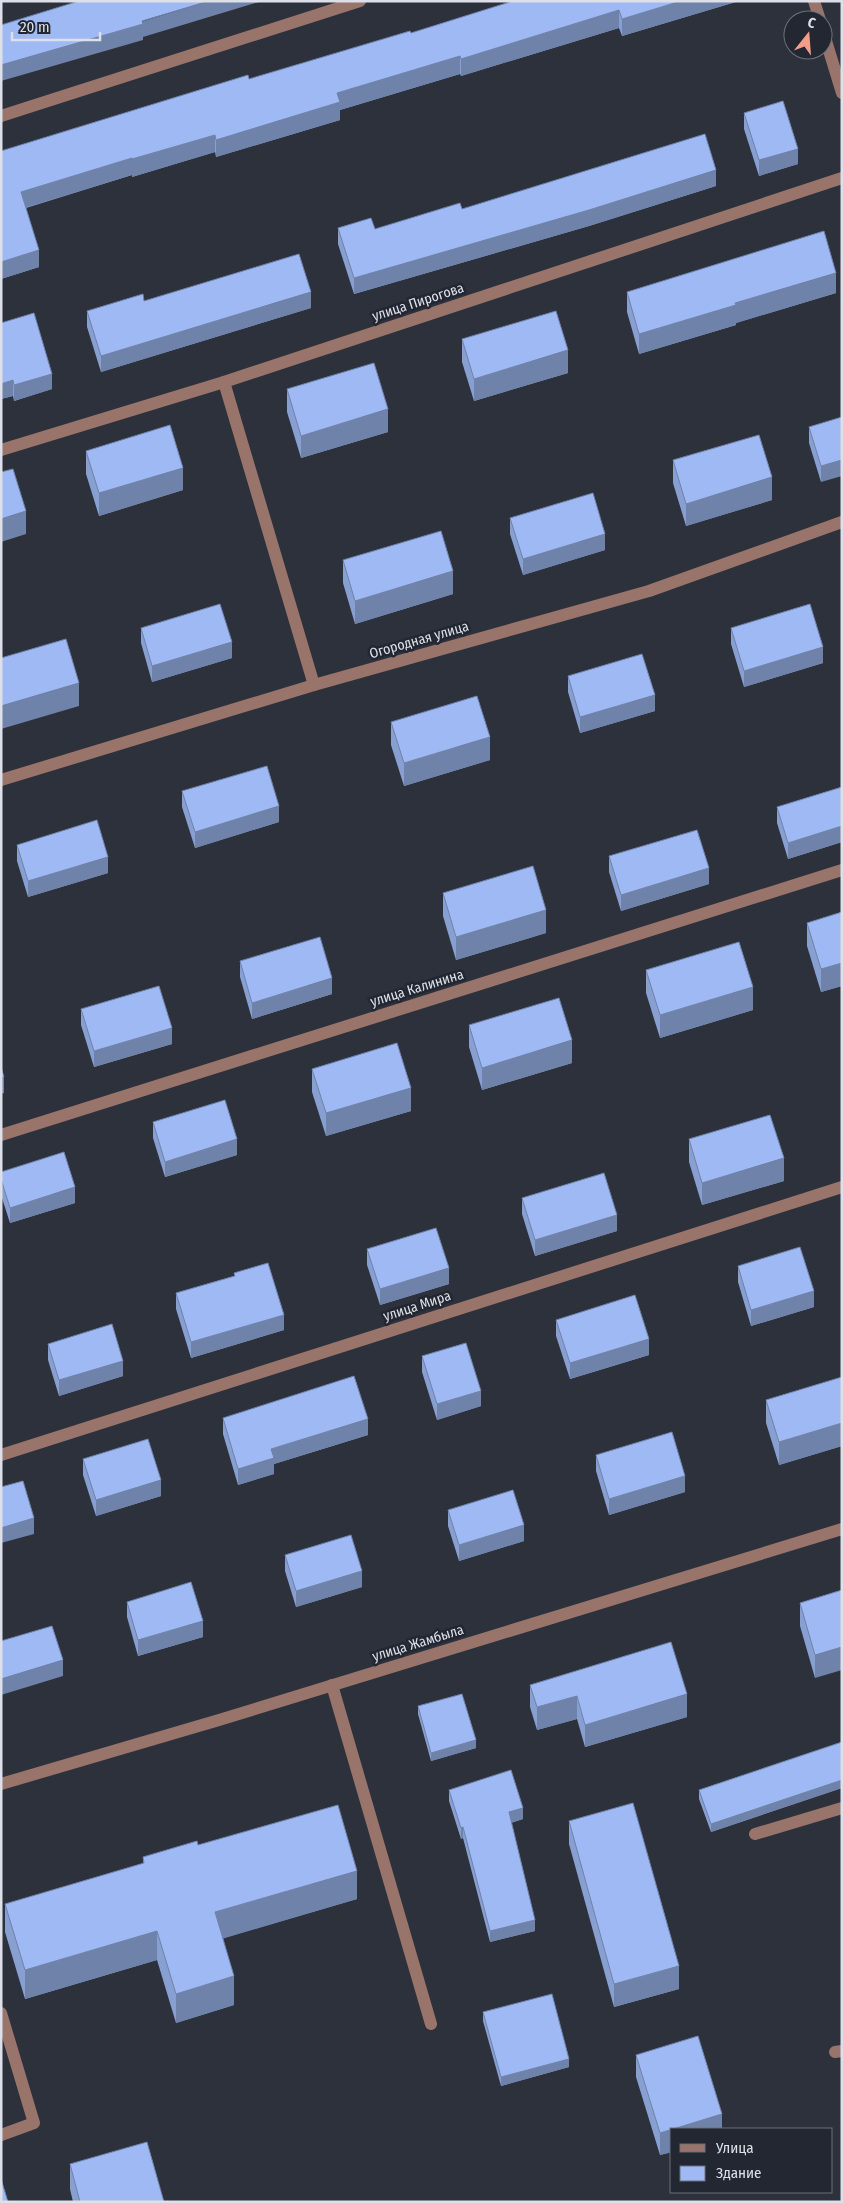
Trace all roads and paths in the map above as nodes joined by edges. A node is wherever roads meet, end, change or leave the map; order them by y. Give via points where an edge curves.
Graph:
1 (360, 1) edge
2 (832, 60) edge
3 (842, 93) edge
4 (1, 116) edge
5 (842, 178) edge
6 (224, 382) junction
7 (1, 450) edge
8 (842, 522) edge
9 (314, 685) junction
10 (1, 780) edge
11 (842, 870) edge
12 (1, 1135) edge
13 (842, 1187) edge
14 (1, 1455) edge
15 (842, 1529) edge
16 (332, 1685) junction
17 (1, 1784) edge
18 (842, 1808) edge
19 (756, 1834) dead end
20 (1, 2013) edge
21 (431, 2024) dead end
22 (1, 2135) edge

1 - 4 street
2 - 3 street
5 - 6 street, улица Пирогова
6 - 7 street, улица Пирогова
6 - 9 street
8 - 9 street, Огородная улица via 649,591
9 - 10 street, Огородная улица
11 - 12 street, улица Калинина
13 - 14 street, улица Мира
15 - 16 street, улица Жамбыла
16 - 17 street, улица Жамбыла
16 - 21 street
18 - 19 street
20 - 22 street via 34,2123

